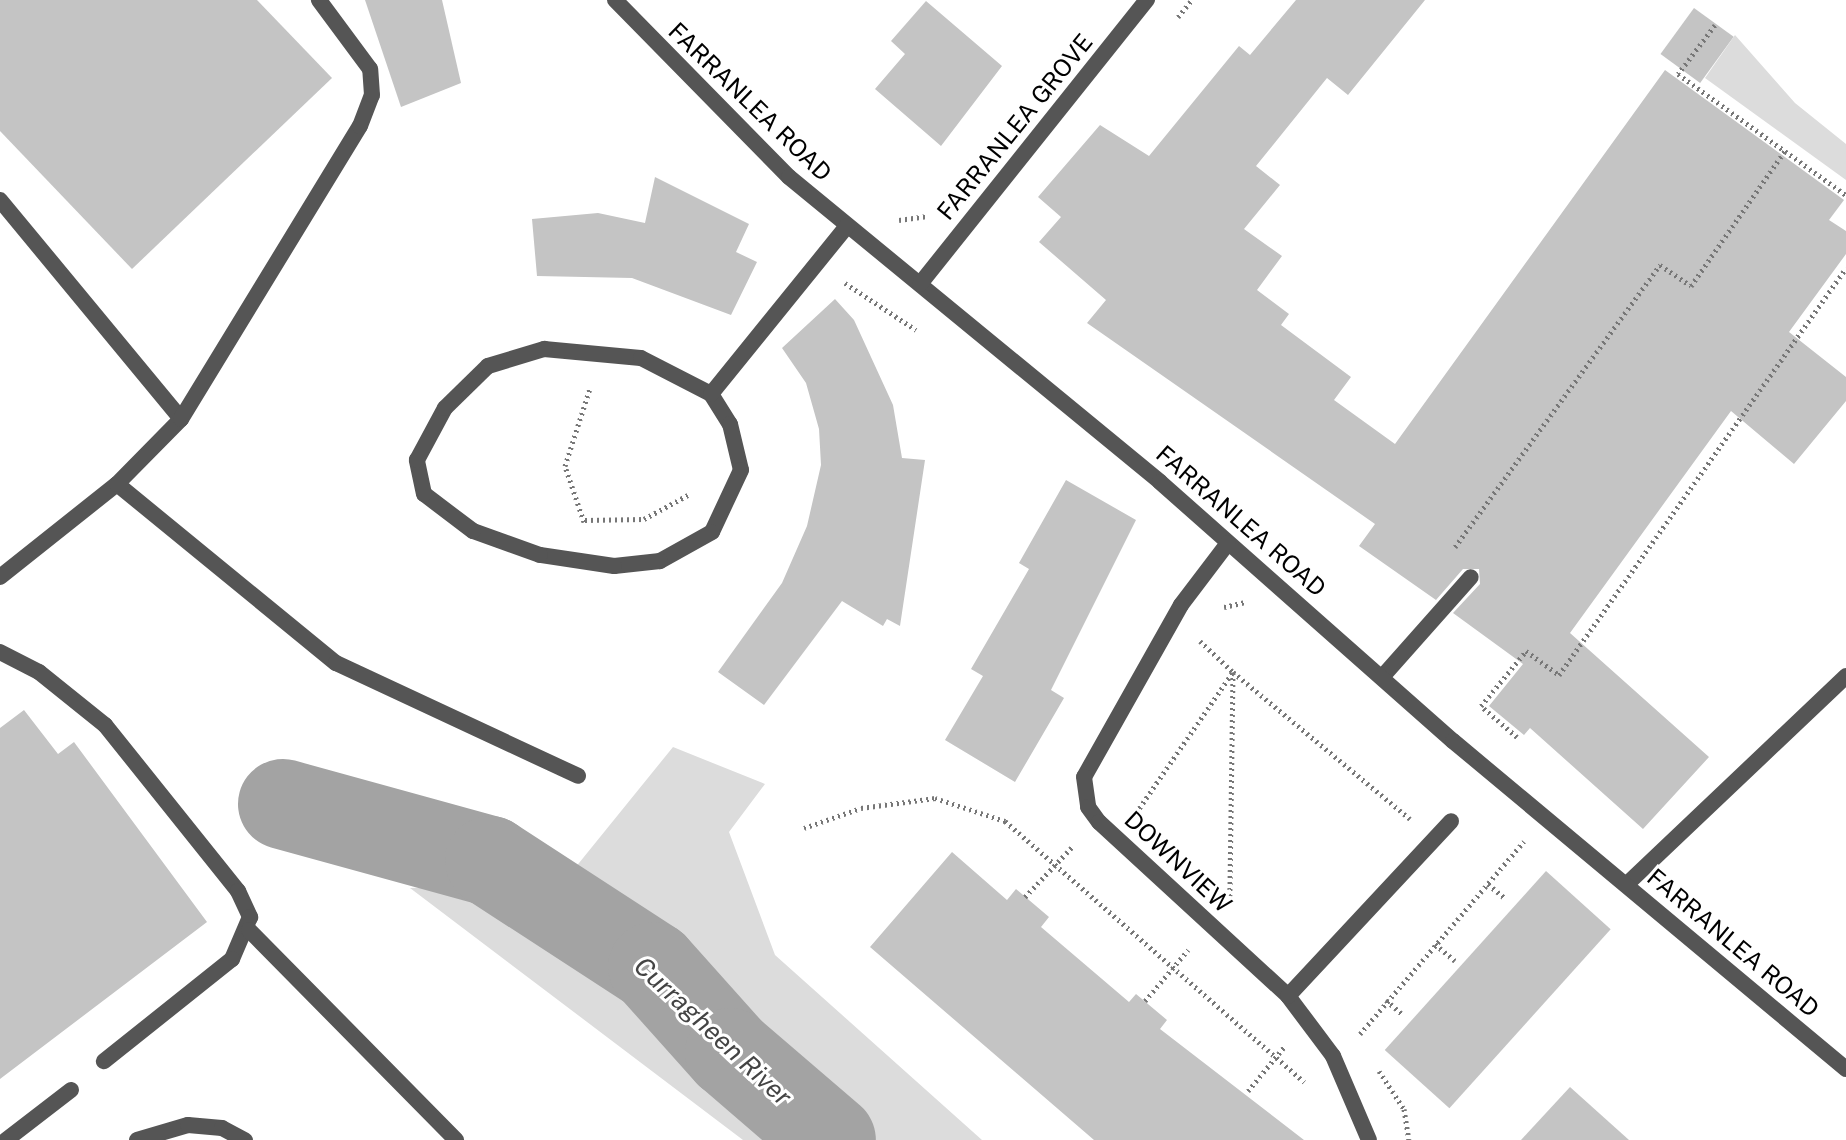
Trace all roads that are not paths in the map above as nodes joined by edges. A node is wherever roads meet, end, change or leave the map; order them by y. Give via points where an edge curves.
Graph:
1 (319, 0) edge
2 (615, 0) edge
3 (1147, 0) edge
4 (0, 200) edge
5 (847, 226) junction
6 (920, 284) junction
7 (711, 394) junction
8 (181, 419) junction
9 (117, 484) junction
10 (1228, 543) junction
11 (0, 577) edge
12 (1471, 577) dead end
13 (0, 652) edge
14 (1383, 676) junction
15 (1846, 676) edge
16 (578, 776) dead end
17 (1451, 821) dead end
18 (1627, 884) junction
19 (249, 930) junction
20 (1288, 996) junction
21 (104, 1061) dead end
22 (1846, 1069) edge
23 (71, 1090) dead end
24 (6, 1140) edge
25 (137, 1140) edge
26 (245, 1140) edge
27 (456, 1140) edge
28 (1369, 1140) edge

1 - 8 street via 360,46 372,95
2 - 5 street, FARRANLEA ROAD via 704,97
3 - 6 street, FARRANLEA GROVE
4 - 8 street
5 - 6 street, FARRANLEA ROAD
5 - 7 street
6 - 10 street, FARRANLEA ROAD
7 - 7 street via 641,358 601,350 544,349 488,366 445,408 417,460 424,494 452,520 540,555 660,561 715,528 741,462 730,424
8 - 9 street
9 - 11 street
9 - 16 street via 336,663
10 - 14 street, FARRANLEA ROAD
10 - 20 street, DOWNVIEW via 1174,617 1084,777 1088,807 1099,822
12 - 14 street
13 - 19 street via 39,672 105,725 238,891
14 - 18 street, FARRANLEA ROAD
15 - 18 street
17 - 20 street
18 - 22 street, FARRANLEA ROAD
19 - 21 street via 232,959
19 - 27 street
20 - 28 street, DOWNVIEW via 1308,1018
23 - 24 street
25 - 26 street via 188,1125 222,1128

